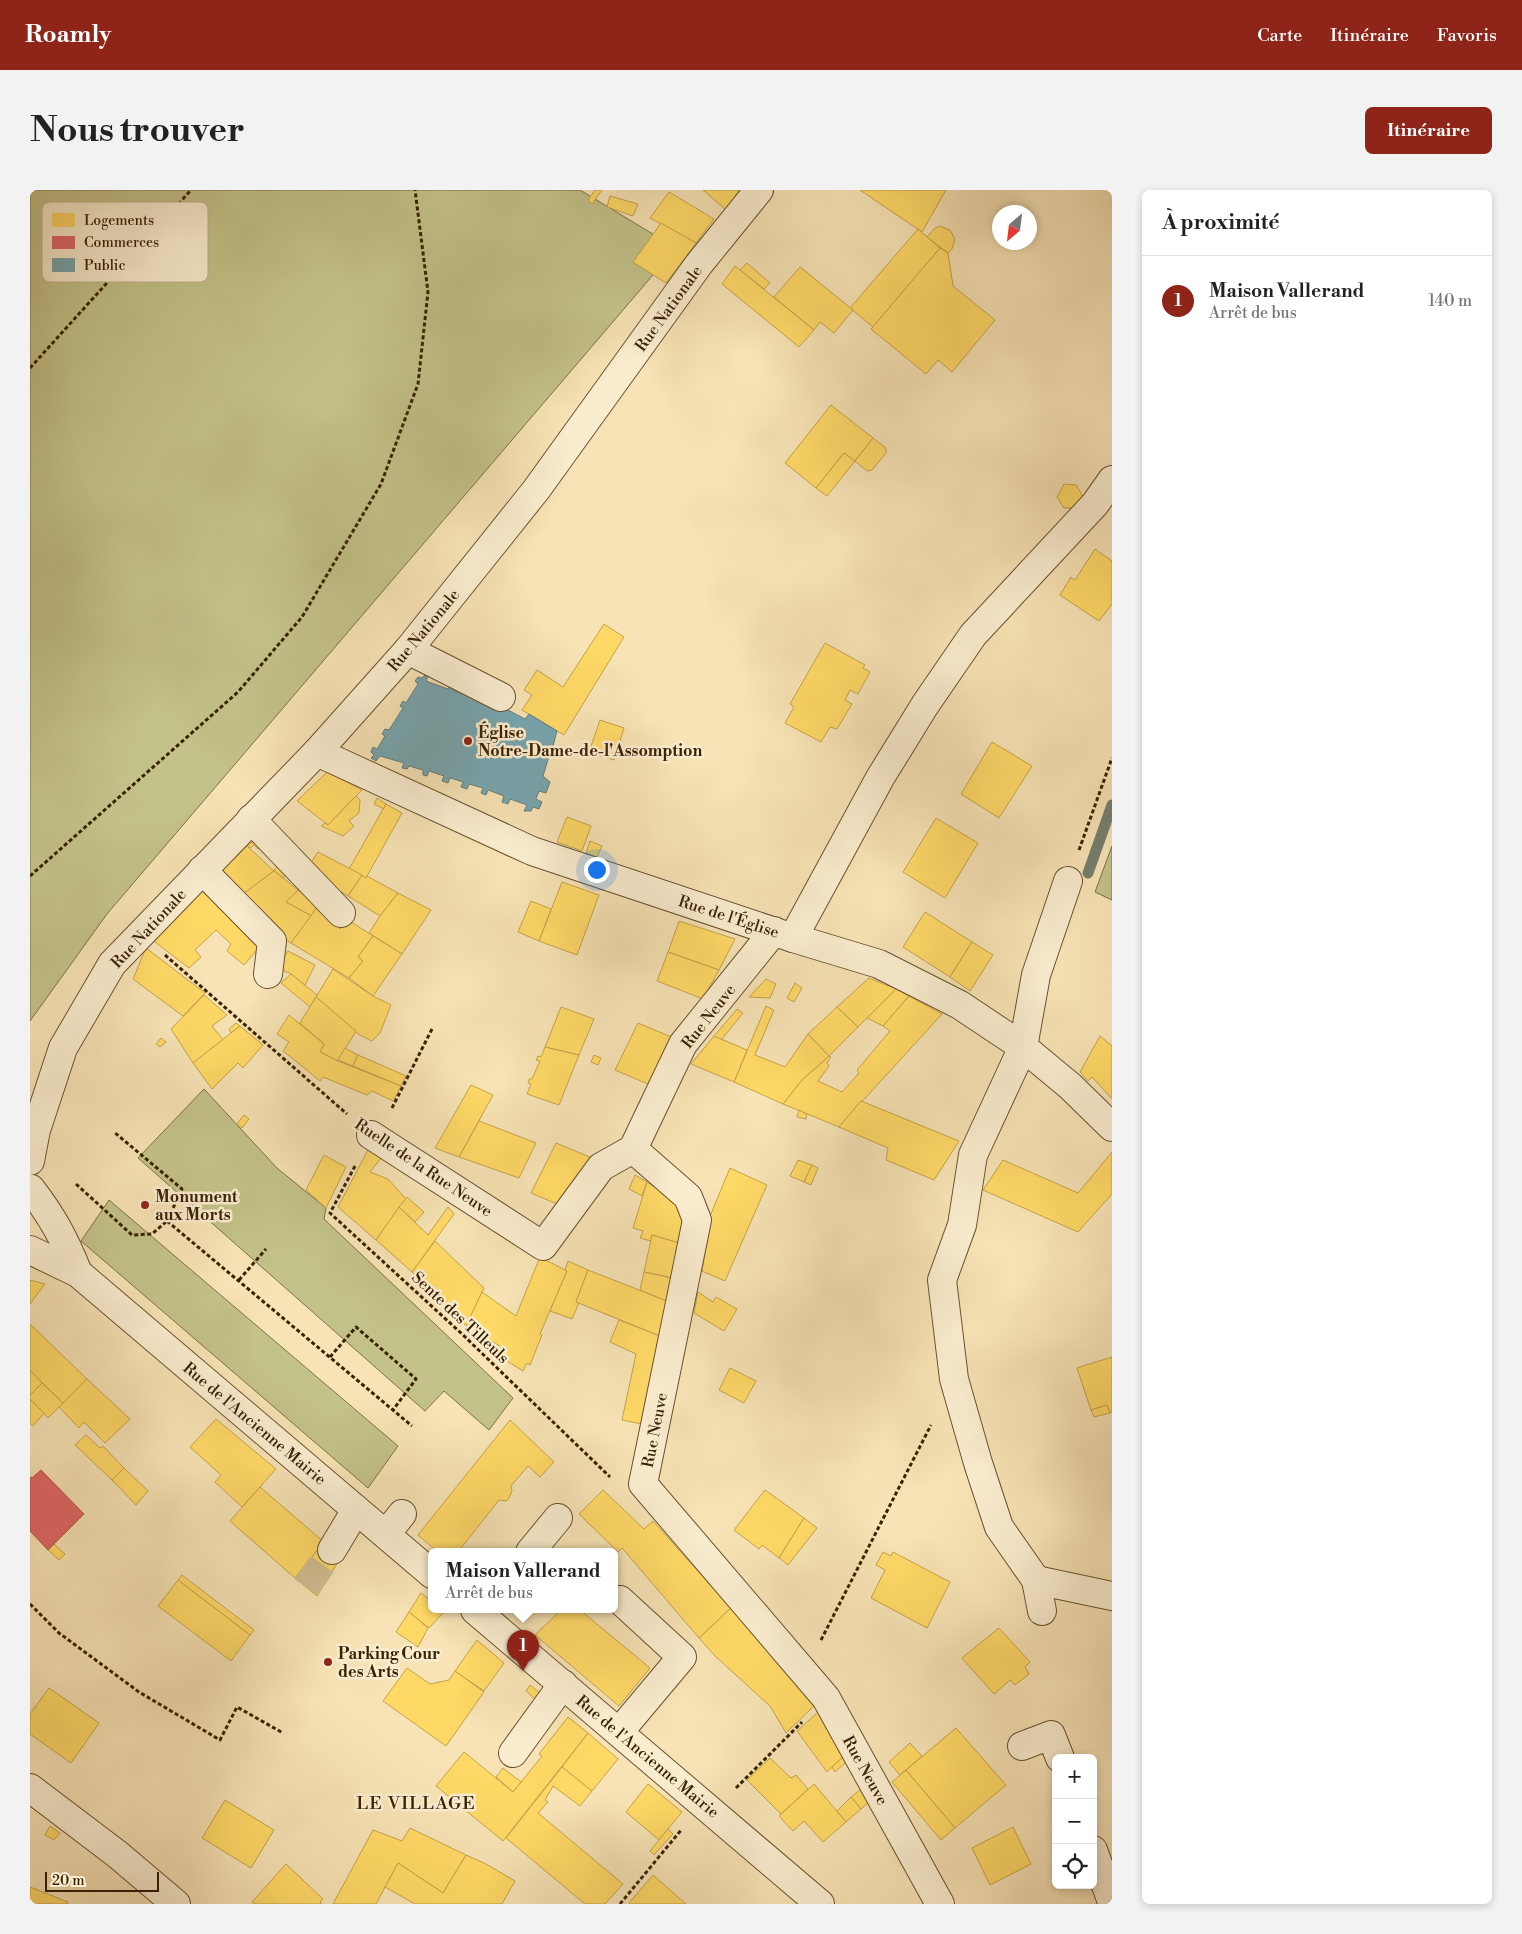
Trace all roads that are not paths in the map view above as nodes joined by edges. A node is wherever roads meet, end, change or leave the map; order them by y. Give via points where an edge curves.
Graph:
1 (758, 190) edge
2 (1112, 480) edge
3 (408, 650) junction
4 (502, 697) dead end
5 (317, 752) junction
6 (251, 818) junction
7 (202, 870) junction
8 (1068, 881) road end
9 (341, 914) dead end
10 (783, 935) junction
11 (268, 974) dead end
12 (1023, 1047) junction
13 (63, 1048) junction
14 (30, 1082) edge
15 (1112, 1127) edge
16 (374, 1137) road end
17 (633, 1149) junction
18 (30, 1161) edge
19 (30, 1195) edge
20 (30, 1250) edge
21 (78, 1273) junction
22 (356, 1510) junction
23 (558, 1518) dead end
24 (533, 1548) edge
25 (332, 1550) tunnel mouth
26 (428, 1569) edge
27 (1036, 1580) junction
28 (1112, 1596) edge
29 (620, 1600) dead end
30 (1042, 1611) dead end
31 (481, 1613) edge
32 (563, 1684) junction
33 (619, 1732) junction
34 (1022, 1746) dead end
35 (513, 1753) dead end
36 (1059, 1754) edge
37 (30, 1788) edge
38 (1097, 1861) edge
39 (1112, 1902) edge
40 (176, 1904) edge
41 (820, 1904) edge
42 (940, 1904) edge

1 - 3 street, Rue Nationale via 699,264 536,490
2 - 10 street, Rue Neuve via 1095,504 973,635
3 - 4 street
3 - 5 street, Rue Nationale
5 - 6 street, Rue Nationale
5 - 10 street, Rue de l'Église via 532,851
6 - 7 street, Rue Nationale
6 - 9 street
7 - 11 street via 272,941
7 - 13 street, Rue Nationale via 112,964
8 - 12 street via 1036,975
10 - 12 street, Rue de l'Église via 879,964 960,1005
10 - 17 street, Rue Neuve via 683,1044
12 - 15 street, Rue de l'Église
12 - 27 street via 973,1155 962,1225 942,1280 954,1379 978,1462 999,1526
13 - 14 street, Rue Nationale
13 - 18 street, Rue Nationale via 36,1130
16 - 17 street, Ruelle de la Rue Neuve via 543,1246 601,1168
17 - 42 street, Rue Neuve via 688,1196 697,1220 643,1484 826,1698
19 - 21 street, Rue de l'Ancienne Mairie via 50,1213
20 - 21 street, Rue de l'Ancienne Mairie
21 - 22 street, Rue de l'Ancienne Mairie
22 - 25 street
22 - 26 street, Rue de l'Ancienne Mairie via 394,1524
23 - 24 street
27 - 28 street
27 - 30 street
29 - 33 street via 682,1657
31 - 32 street, Rue de l'Ancienne Mairie
32 - 33 street, Rue de l'Ancienne Mairie
32 - 35 street
33 - 41 street, Rue de l'Ancienne Mairie
34 - 36 street via 1052,1735
37 - 40 street
38 - 39 street

